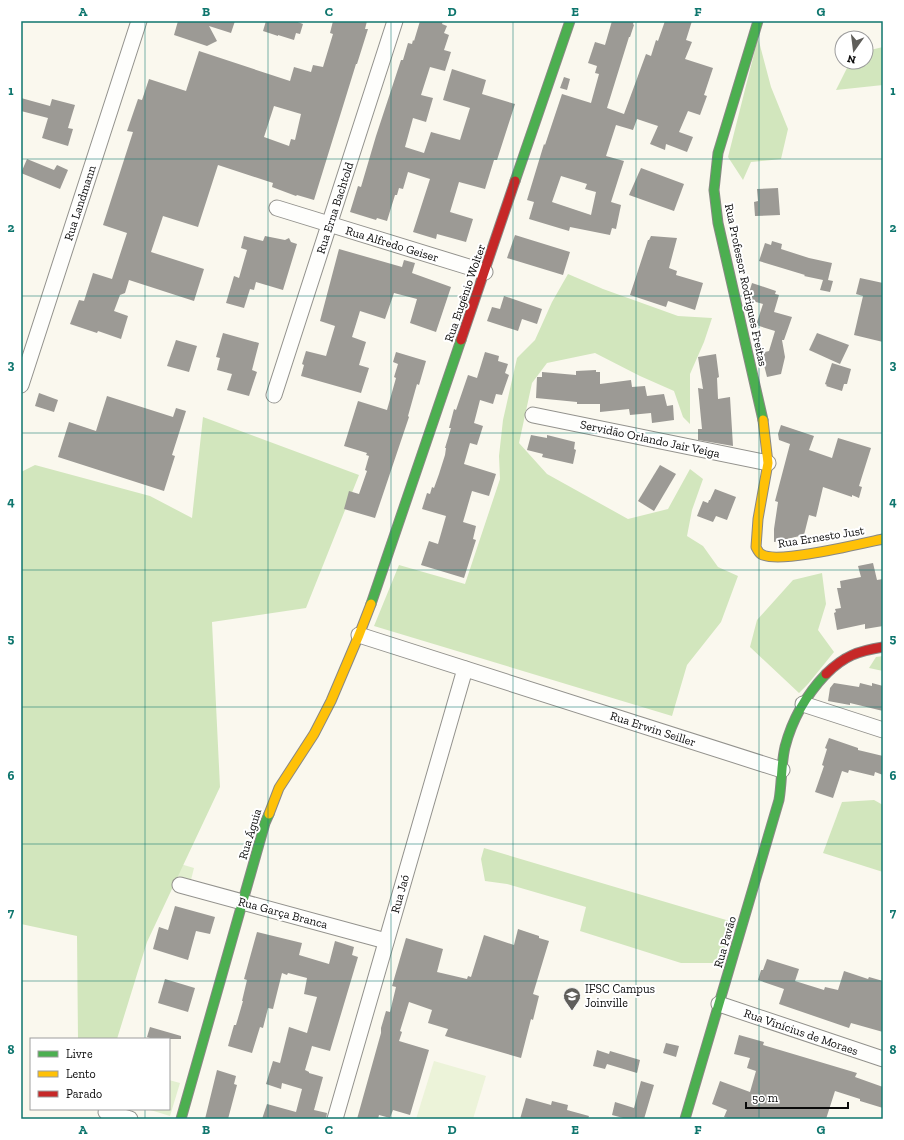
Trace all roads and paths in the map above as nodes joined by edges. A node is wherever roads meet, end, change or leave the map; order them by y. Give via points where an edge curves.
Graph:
1 (139, 21) edge
2 (395, 21) edge
3 (570, 21) edge
4 (758, 21) edge
5 (277, 208) dead end
6 (329, 225) junction
7 (485, 272) junction
8 (21, 385) edge
9 (274, 395) dead end
10 (533, 415) dead end
11 (768, 463) junction
12 (883, 539) edge
13 (762, 555) joint
14 (382, 573) joint
15 (359, 635) junction
16 (883, 647) edge
17 (465, 669) junction
18 (803, 704) junction
19 (883, 730) edge
20 (782, 770) junction
21 (180, 884) dead end
22 (242, 902) junction
23 (386, 941) junction
24 (719, 1004) junction
25 (883, 1059) edge
26 (106, 1112) dead end
27 (130, 1119) edge
28 (181, 1119) edge
29 (335, 1119) edge
30 (685, 1119) edge

1 - 8 street, Rua Landmann
2 - 6 street, Rua Erna Bachtold
3 - 7 street, Rua Eugênio Wolter
4 - 11 street, Rua Professor Rodrigues Freitas via 718,153 714,190 718,223 762,411
5 - 6 street, Rua Alfredo Geiser
6 - 7 street, Rua Alfredo Geiser
6 - 9 street, Rua Erna Bachtold
7 - 14 street, Rua Eugênio Wolter
10 - 11 street, Servidão Orlando Jair Veiga
11 - 13 street, Rua Professor Rodrigues Freitas via 756,535 756,548
12 - 13 street, Rua Ernesto Just via 803,554 770,557
14 - 15 street, Rua Águia
15 - 17 street, Rua Erwin Seiller
15 - 22 street, Rua Águia via 323,718 271,804
16 - 18 street via 845,658 825,676
17 - 20 street, Rua Erwin Seiller
17 - 23 street, Rua Jaó
18 - 19 street
18 - 20 street via 788,735
20 - 24 street, Rua Pavão via 779,800
21 - 22 street, Rua Garça Branca
22 - 23 street, Rua Garça Branca
22 - 28 street, Rua Águia
23 - 29 street, Rua Jaó
24 - 25 street, Rua Vinícius de Moraes
24 - 30 street, Rua Pavão
26 - 27 street

